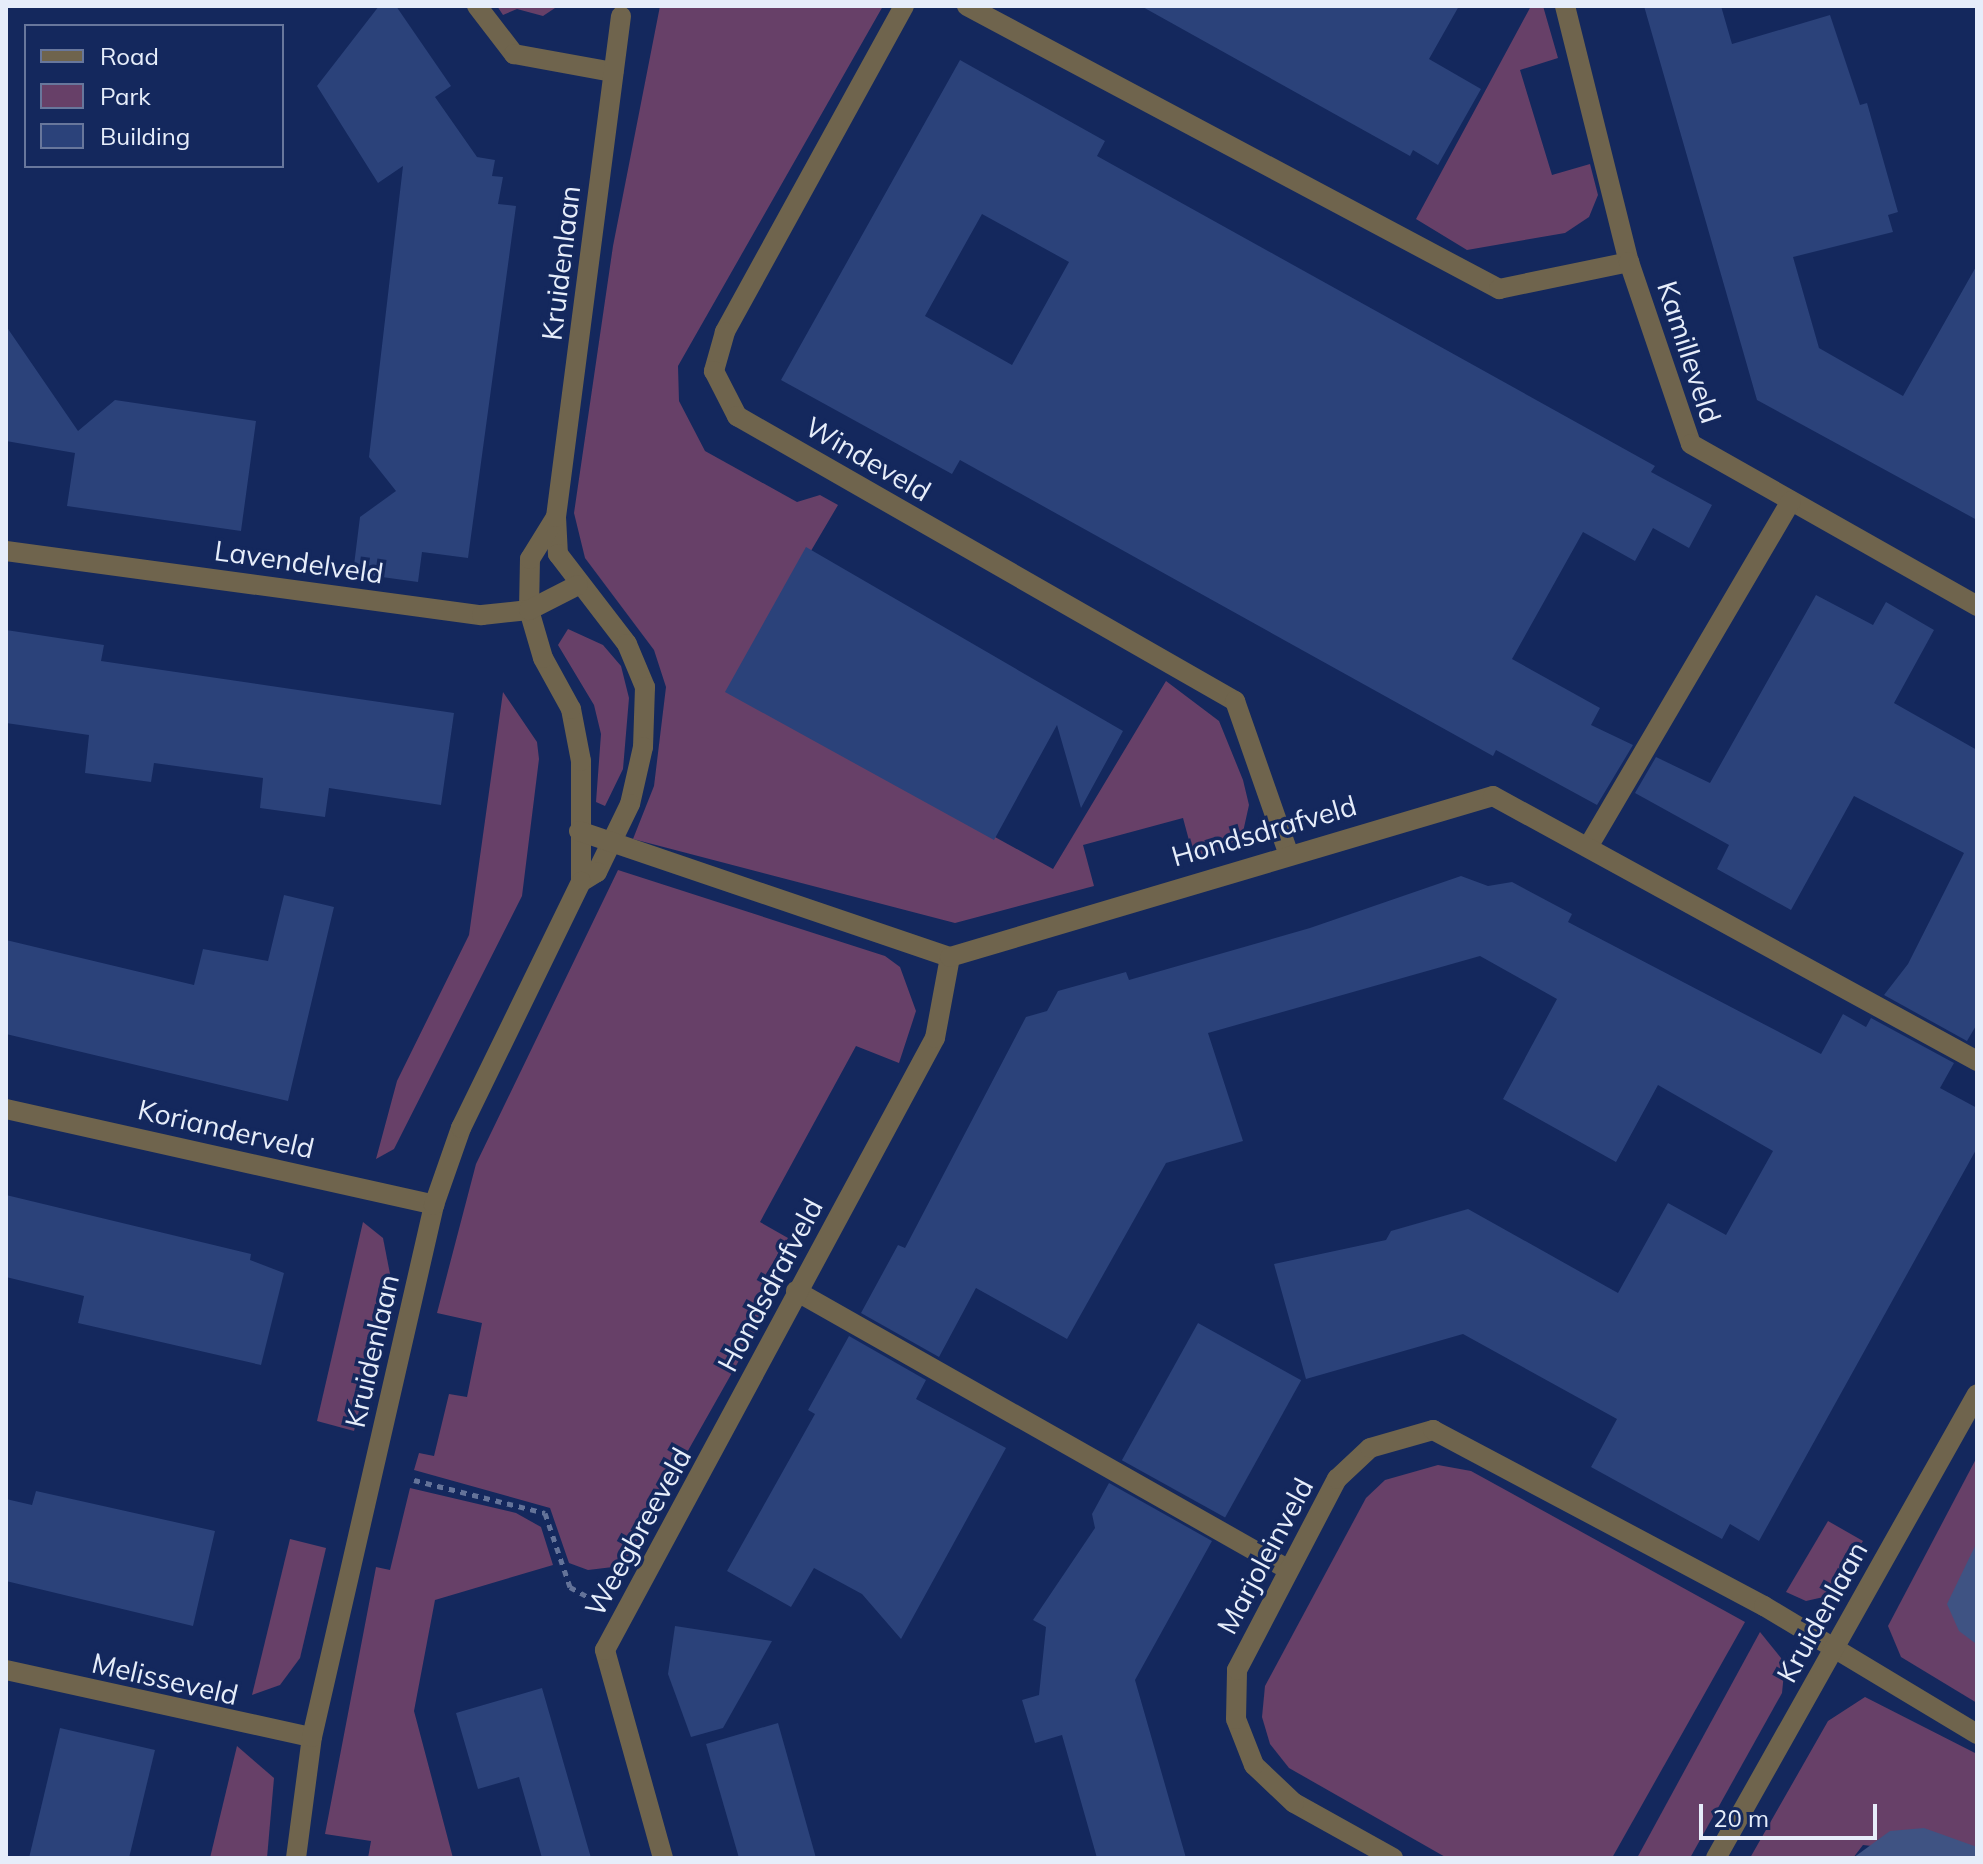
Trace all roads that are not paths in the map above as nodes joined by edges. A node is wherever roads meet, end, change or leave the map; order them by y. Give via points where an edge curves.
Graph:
1 (477, 6) edge
2 (904, 6) edge
3 (967, 6) edge
4 (1565, 6) edge
5 (622, 9) edge
6 (613, 72) junction
7 (1629, 262) junction
8 (1791, 501) junction
9 (556, 517) junction
10 (6, 551) edge
11 (578, 585) junction
12 (1977, 606) edge
13 (529, 610) junction
14 (579, 831) junction
15 (613, 842) junction
16 (1588, 847) junction
17 (1288, 852) junction
18 (581, 882) junction
19 (950, 957) junction
20 (1977, 1061) edge
21 (6, 1109) edge
22 (434, 1205) junction
23 (796, 1291) junction
24 (1977, 1394) edge
25 (731, 1420) joint
26 (1289, 1570) junction
27 (1833, 1648) junction
28 (6, 1670) edge
29 (1977, 1734) edge
30 (312, 1737) junction
31 (296, 1858) edge
32 (663, 1858) edge
33 (1393, 1858) edge
34 (1716, 1858) edge

1 - 6 street via 514,54
2 - 17 street, Windeveld via 725,332 714,371 737,416 1235,701
3 - 7 street via 1499,289
4 - 7 street, Kamilleveld
5 - 6 street, Kruidenlaan
6 - 9 street, Kruidenlaan
7 - 8 street, Kamilleveld via 1691,444
8 - 12 street, Kamilleveld
8 - 16 street
9 - 11 street, Kruidenlaan via 558,554
9 - 13 street, Kruidenlaan via 530,559
10 - 13 street, Lavendelveld via 482,615
11 - 13 street, Lavendelveld
11 - 15 street, Kruidenlaan via 627,644 645,687 643,747
13 - 14 street, Kruidenlaan via 543,658 571,709 581,761
14 - 15 street
14 - 18 street, Kruidenlaan
15 - 18 street, Kruidenlaan via 597,872
15 - 19 street
16 - 17 street, Hondsdrafveld via 1493,796
16 - 20 street, Hondsdrafveld
17 - 19 street, Hondsdrafveld
18 - 22 street, Kruidenlaan via 461,1128
19 - 23 street, Hondsdrafveld via 935,1038
21 - 22 street, Korianderveld
22 - 30 street, Kruidenlaan
23 - 25 street, Hondsdrafveld
23 - 26 street
24 - 27 street, Kruidenlaan
25 - 32 street, Weegbreeveld via 605,1650
26 - 27 street, Marjoleinveld via 1337,1479 1370,1448 1433,1430 1469,1443
26 - 33 street, Marjoleinveld via 1237,1670 1236,1719 1254,1765 1294,1803
27 - 29 street, Marjoleinveld
27 - 34 street, Kruidenlaan
28 - 30 street, Melisseveld
30 - 31 street, Kruidenlaan

